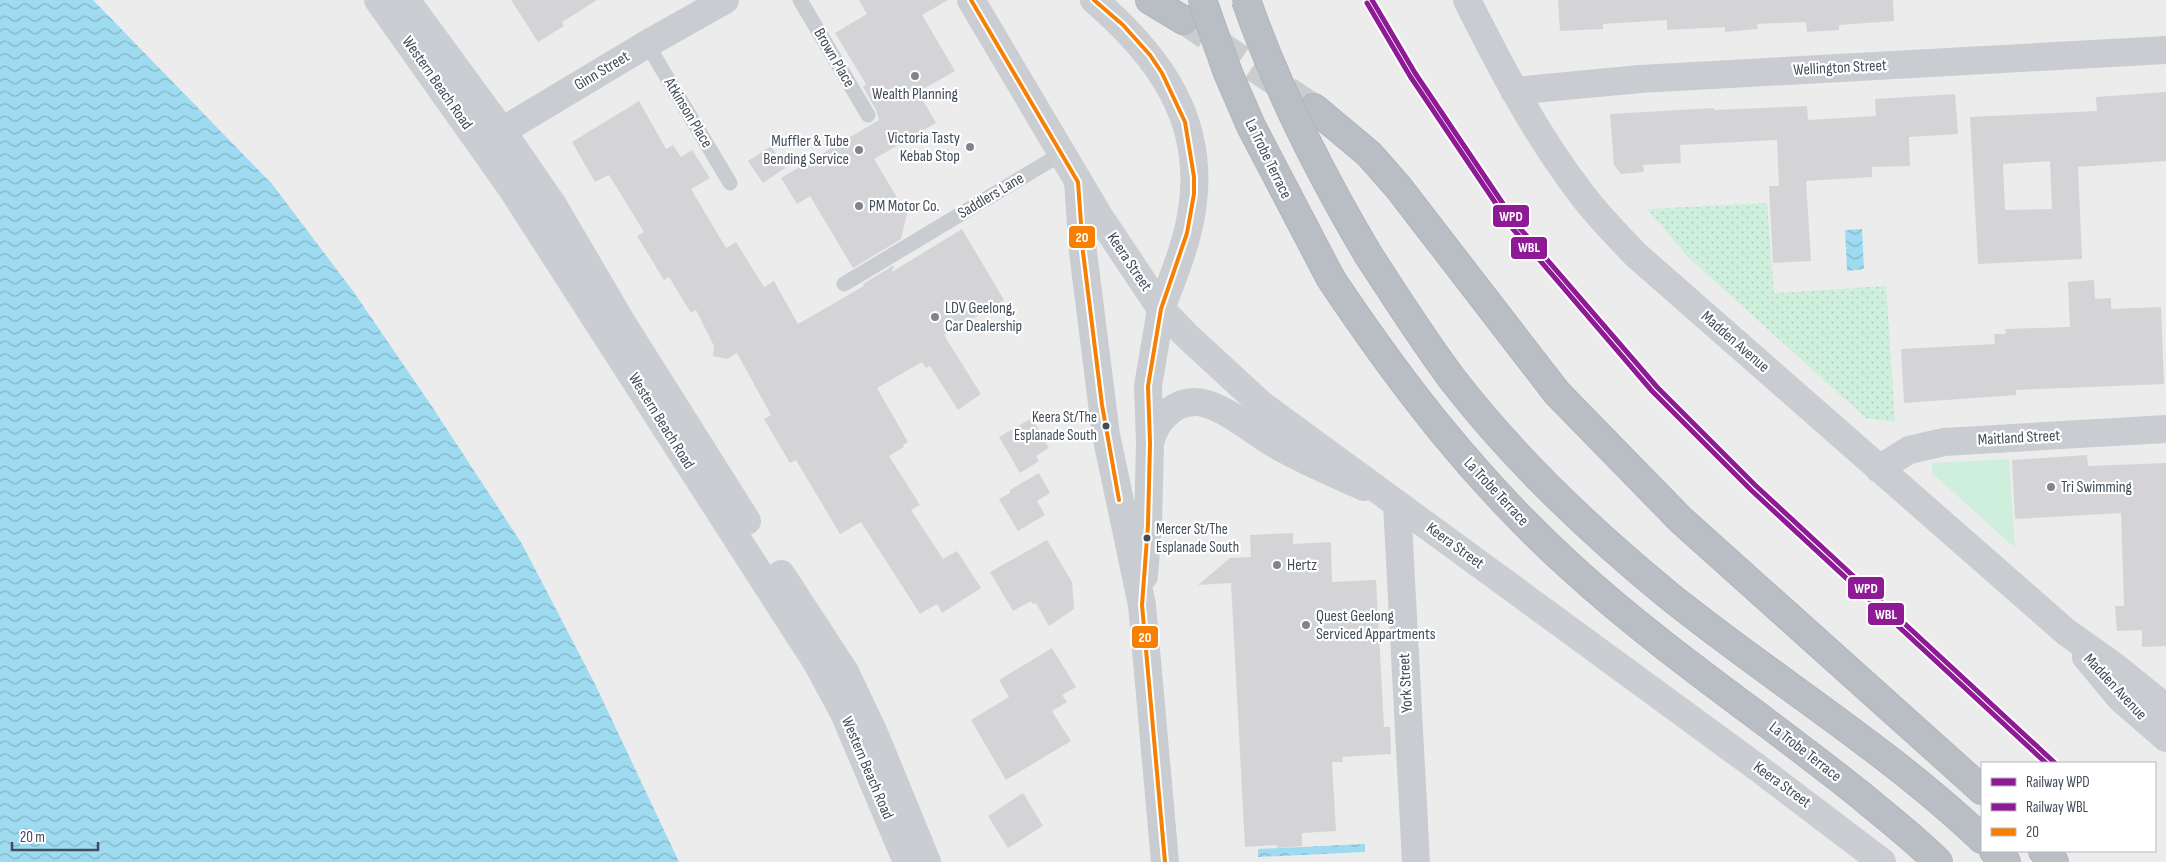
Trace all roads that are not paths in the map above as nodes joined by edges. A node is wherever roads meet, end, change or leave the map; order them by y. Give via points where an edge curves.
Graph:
1 (378, 0) edge
2 (406, 0) edge
3 (725, 0) edge
4 (800, 0) edge
5 (971, 0) edge
6 (1094, 0) edge
7 (1150, 0) edge
8 (1202, 0) edge
9 (1246, 0) edge
10 (1467, 0) edge
11 (1183, 20) tunnel mouth
12 (647, 44) junction
13 (2166, 50) edge
14 (1514, 91) junction
15 (1314, 108) tunnel mouth
16 (868, 116) dead end
17 (492, 138) junction
18 (1061, 154) junction
19 (1078, 182) junction
20 (730, 183) dead end
21 (844, 284) dead end
22 (1161, 309) junction
23 (2166, 429) edge
24 (1150, 443) junction
25 (1879, 469) junction
26 (1394, 502) junction
27 (1142, 605) junction
28 (2066, 632) junction
29 (2166, 708) edge
30 (2166, 738) edge
31 (1981, 789) edge
32 (1981, 838) edge
33 (1995, 852) edge
34 (2044, 852) edge
35 (907, 862) edge
36 (927, 862) edge
37 (1165, 862) edge
38 (1416, 862) edge
39 (1882, 862) edge
40 (1938, 862) edge
41 (2006, 862) edge
42 (2054, 862) edge

1 - 17 street, Western Beach Road
2 - 17 street, Western Beach Road
3 - 12 street, Ginn Street
4 - 16 lane, Brown Place
5 - 18 street, Keera Street
6 - 22 street via 1150,55 1180,106 1189,136 1194,176 1192,212
7 - 11 highway
8 - 40 highway, La Trobe Terrace, bridge via 1251,126 1331,279 1449,442 1542,540 1619,608 1814,758
9 - 32 highway, bridge via 1284,95 1334,198 1452,379 1482,416 1551,489 1626,560 1887,760
10 - 14 street, Madden Avenue
12 - 17 street, Ginn Street
12 - 20 lane, Atkinson Place
13 - 14 street, Wellington Street via 1640,79
14 - 25 street, Madden Avenue via 1569,177 1636,255
15 - 31 highway via 1369,154 1398,186 1557,393 1674,513
17 - 35 street, Western Beach Road via 575,285 817,663 844,713
17 - 36 street, Western Beach Road via 553,206 624,326 845,672
18 - 19 street, Keera Street
18 - 21 lane, Saddlers Lane
19 - 22 street, Keera Street
19 - 27 street via 1083,252 1106,435
22 - 24 street via 1148,386
22 - 26 street, Keera Street via 1262,405
23 - 25 street, Maitland Street via 1944,442 1909,450
24 - 26 street via 1158,424 1173,408 1193,402 1207,404 1310,463
24 - 27 street
25 - 28 street, Madden Avenue
26 - 38 street, York Street
26 - 39 street, Keera Street via 1781,784
27 - 37 street
28 - 29 street, Madden Avenue
28 - 30 street, Madden Avenue via 2121,699
33 - 41 highway
34 - 42 highway

